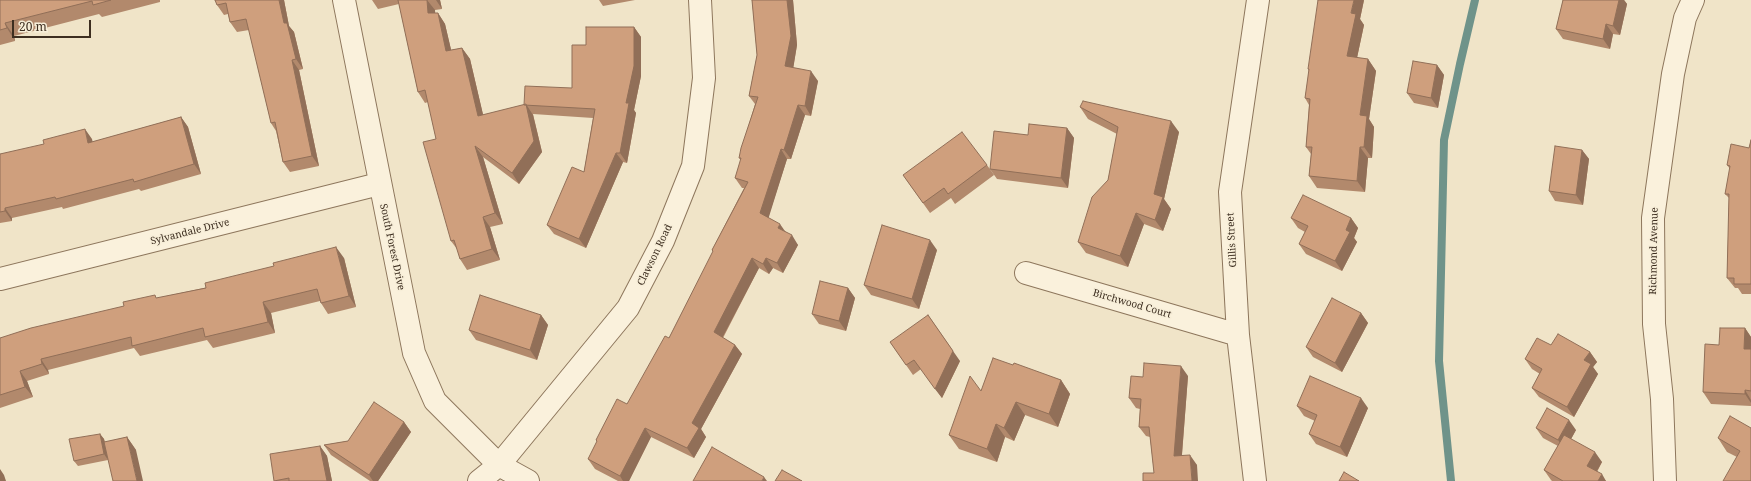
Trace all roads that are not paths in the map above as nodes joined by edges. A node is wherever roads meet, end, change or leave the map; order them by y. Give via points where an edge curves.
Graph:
1 (344, 0) edge
2 (700, 0) edge
3 (1258, 0) edge
4 (1693, 0) edge
5 (379, 184) junction
6 (1026, 273) dead end
7 (0, 279) edge
8 (1238, 335) junction
9 (499, 465) junction
10 (479, 481) edge
11 (528, 481) edge
12 (1254, 481) edge
13 (1665, 481) edge

1 - 5 street, South Forest Drive
2 - 9 street, Clawson Road via 704,78 693,166 663,241 628,308
3 - 8 street, Gillis Street via 1230,192
4 - 13 street, Richmond Avenue via 1685,18 1673,74 1653,218 1654,324 1662,399
5 - 7 street, Sylvandale Drive
5 - 9 street, South Forest Drive via 414,353 435,401
6 - 8 street, Birchwood Court
8 - 12 street, Gillis Street
9 - 10 street, Clawson Road
9 - 11 street, South Forest Drive

